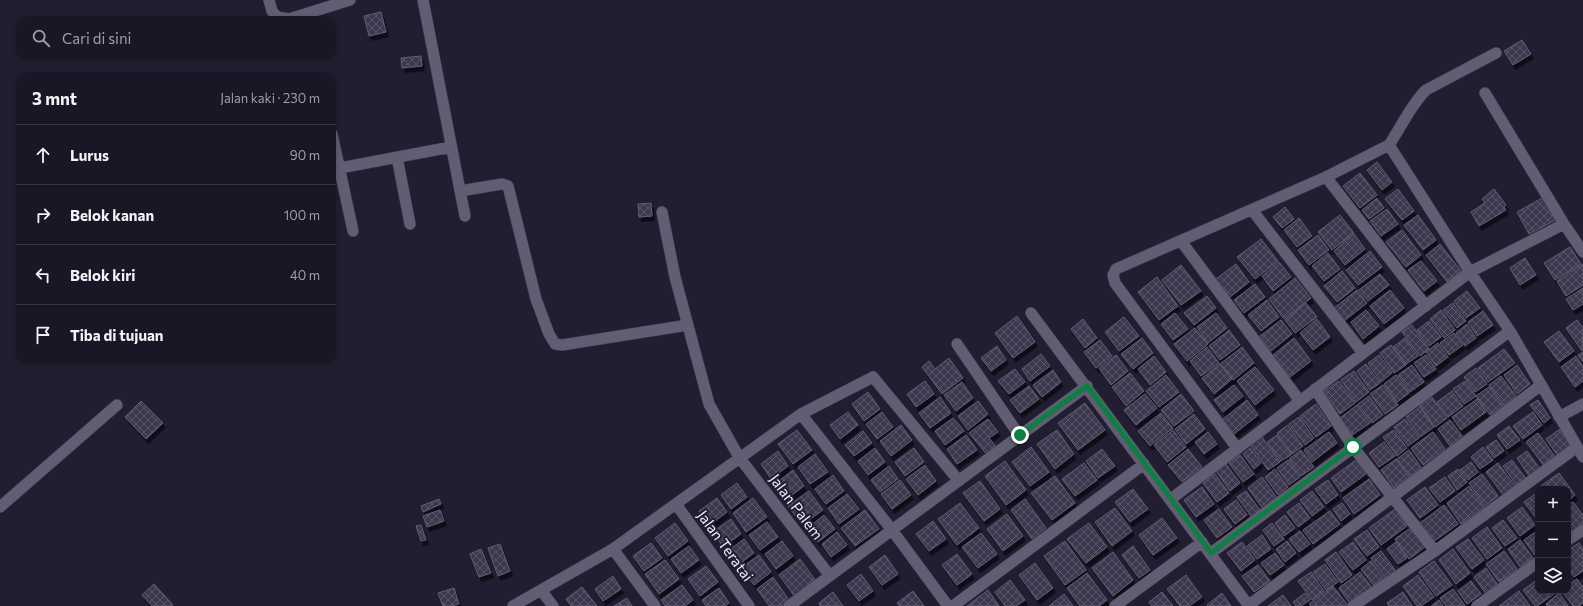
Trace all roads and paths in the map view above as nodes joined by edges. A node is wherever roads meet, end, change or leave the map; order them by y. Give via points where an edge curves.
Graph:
1 (269, 0) edge
2 (350, 0) edge
3 (423, 0) edge
4 (276, 16) edge
5 (299, 16) edge
6 (1496, 53) dead end
7 (1485, 93) dead end
8 (1389, 145) junction
9 (451, 147) junction
10 (336, 151) edge
11 (397, 157) junction
12 (340, 168) junction
13 (1326, 177) junction
14 (460, 191) junction
15 (1252, 210) junction
16 (662, 212) dead end
17 (465, 216) dead end
18 (410, 224) dead end
19 (1564, 224) junction
20 (353, 231) dead end
21 (1181, 242) junction
22 (1583, 252) edge
23 (1470, 272) junction
24 (1426, 306) junction
25 (1031, 313) dead end
26 (688, 325) junction
27 (1510, 330) junction
28 (957, 344) dead end
29 (1363, 353) junction
30 (1541, 385) junction
31 (1087, 386) junction
32 (1315, 389) junction
33 (1300, 401) junction
34 (1583, 404) edge
35 (117, 405) dead end
36 (801, 414) junction
37 (1559, 417) junction
38 (1020, 435) junction
39 (1353, 447) junction
40 (1237, 448) junction
41 (1580, 452) edge
42 (739, 457) junction
43 (1144, 464) junction
44 (959, 481) junction
45 (1392, 497) junction
46 (1171, 499) junction
47 (676, 504) junction
48 (0, 507) edge
49 (892, 530) junction
50 (1583, 530) edge
51 (1571, 538) edge
52 (1202, 542) junction
53 (614, 549) junction
54 (1435, 551) junction
55 (1211, 553) junction
56 (1535, 564) edge
57 (830, 576) junction
58 (541, 590) junction
59 (1249, 605) edge
60 (513, 606) edge
61 (553, 606) edge
62 (655, 606) edge
63 (750, 606) edge
64 (790, 606) edge
65 (948, 606) edge
66 (953, 606) edge
67 (1115, 606) edge
68 (1353, 606) edge
69 (1477, 606) edge

1 - 4 street
2 - 5 street
3 - 9 street
6 - 8 street via 1426,90 1407,114
7 - 19 street
8 - 13 street
8 - 23 street
9 - 11 street
9 - 14 street
10 - 12 street
11 - 12 street
11 - 18 street
12 - 20 street
13 - 15 street
13 - 24 street
14 - 17 street
14 - 26 street via 502,184 508,186 536,299 555,344 562,346
15 - 21 street
15 - 29 street
16 - 26 street, Jalan Palem
19 - 22 street
19 - 23 street
21 - 33 street
21 - 40 street via 1116,269 1113,276 1115,283
23 - 24 street
23 - 27 street
24 - 29 street
25 - 31 street
26 - 42 street, Jalan Palem via 709,404
27 - 30 street
27 - 39 street
28 - 38 street
29 - 32 street
30 - 37 street
30 - 45 street
31 - 38 street
31 - 43 street
32 - 33 street
32 - 39 street
33 - 40 street
34 - 37 street
35 - 48 street
36 - 42 street
36 - 44 street via 873,377
36 - 49 street
37 - 41 street
38 - 44 street
39 - 45 street
39 - 55 street
40 - 46 street
41 - 54 street
42 - 47 street
42 - 57 street, Jalan Palem
43 - 46 street
43 - 66 street
44 - 49 street
45 - 54 street
45 - 59 street
46 - 52 street
47 - 53 street
47 - 63 street, Jalan Teratai
49 - 57 street
49 - 65 street
50 - 51 street
52 - 55 street
52 - 67 street
53 - 58 street
53 - 62 street
54 - 68 street
55 - 59 street
56 - 69 street
57 - 64 street
58 - 60 street
58 - 61 street

